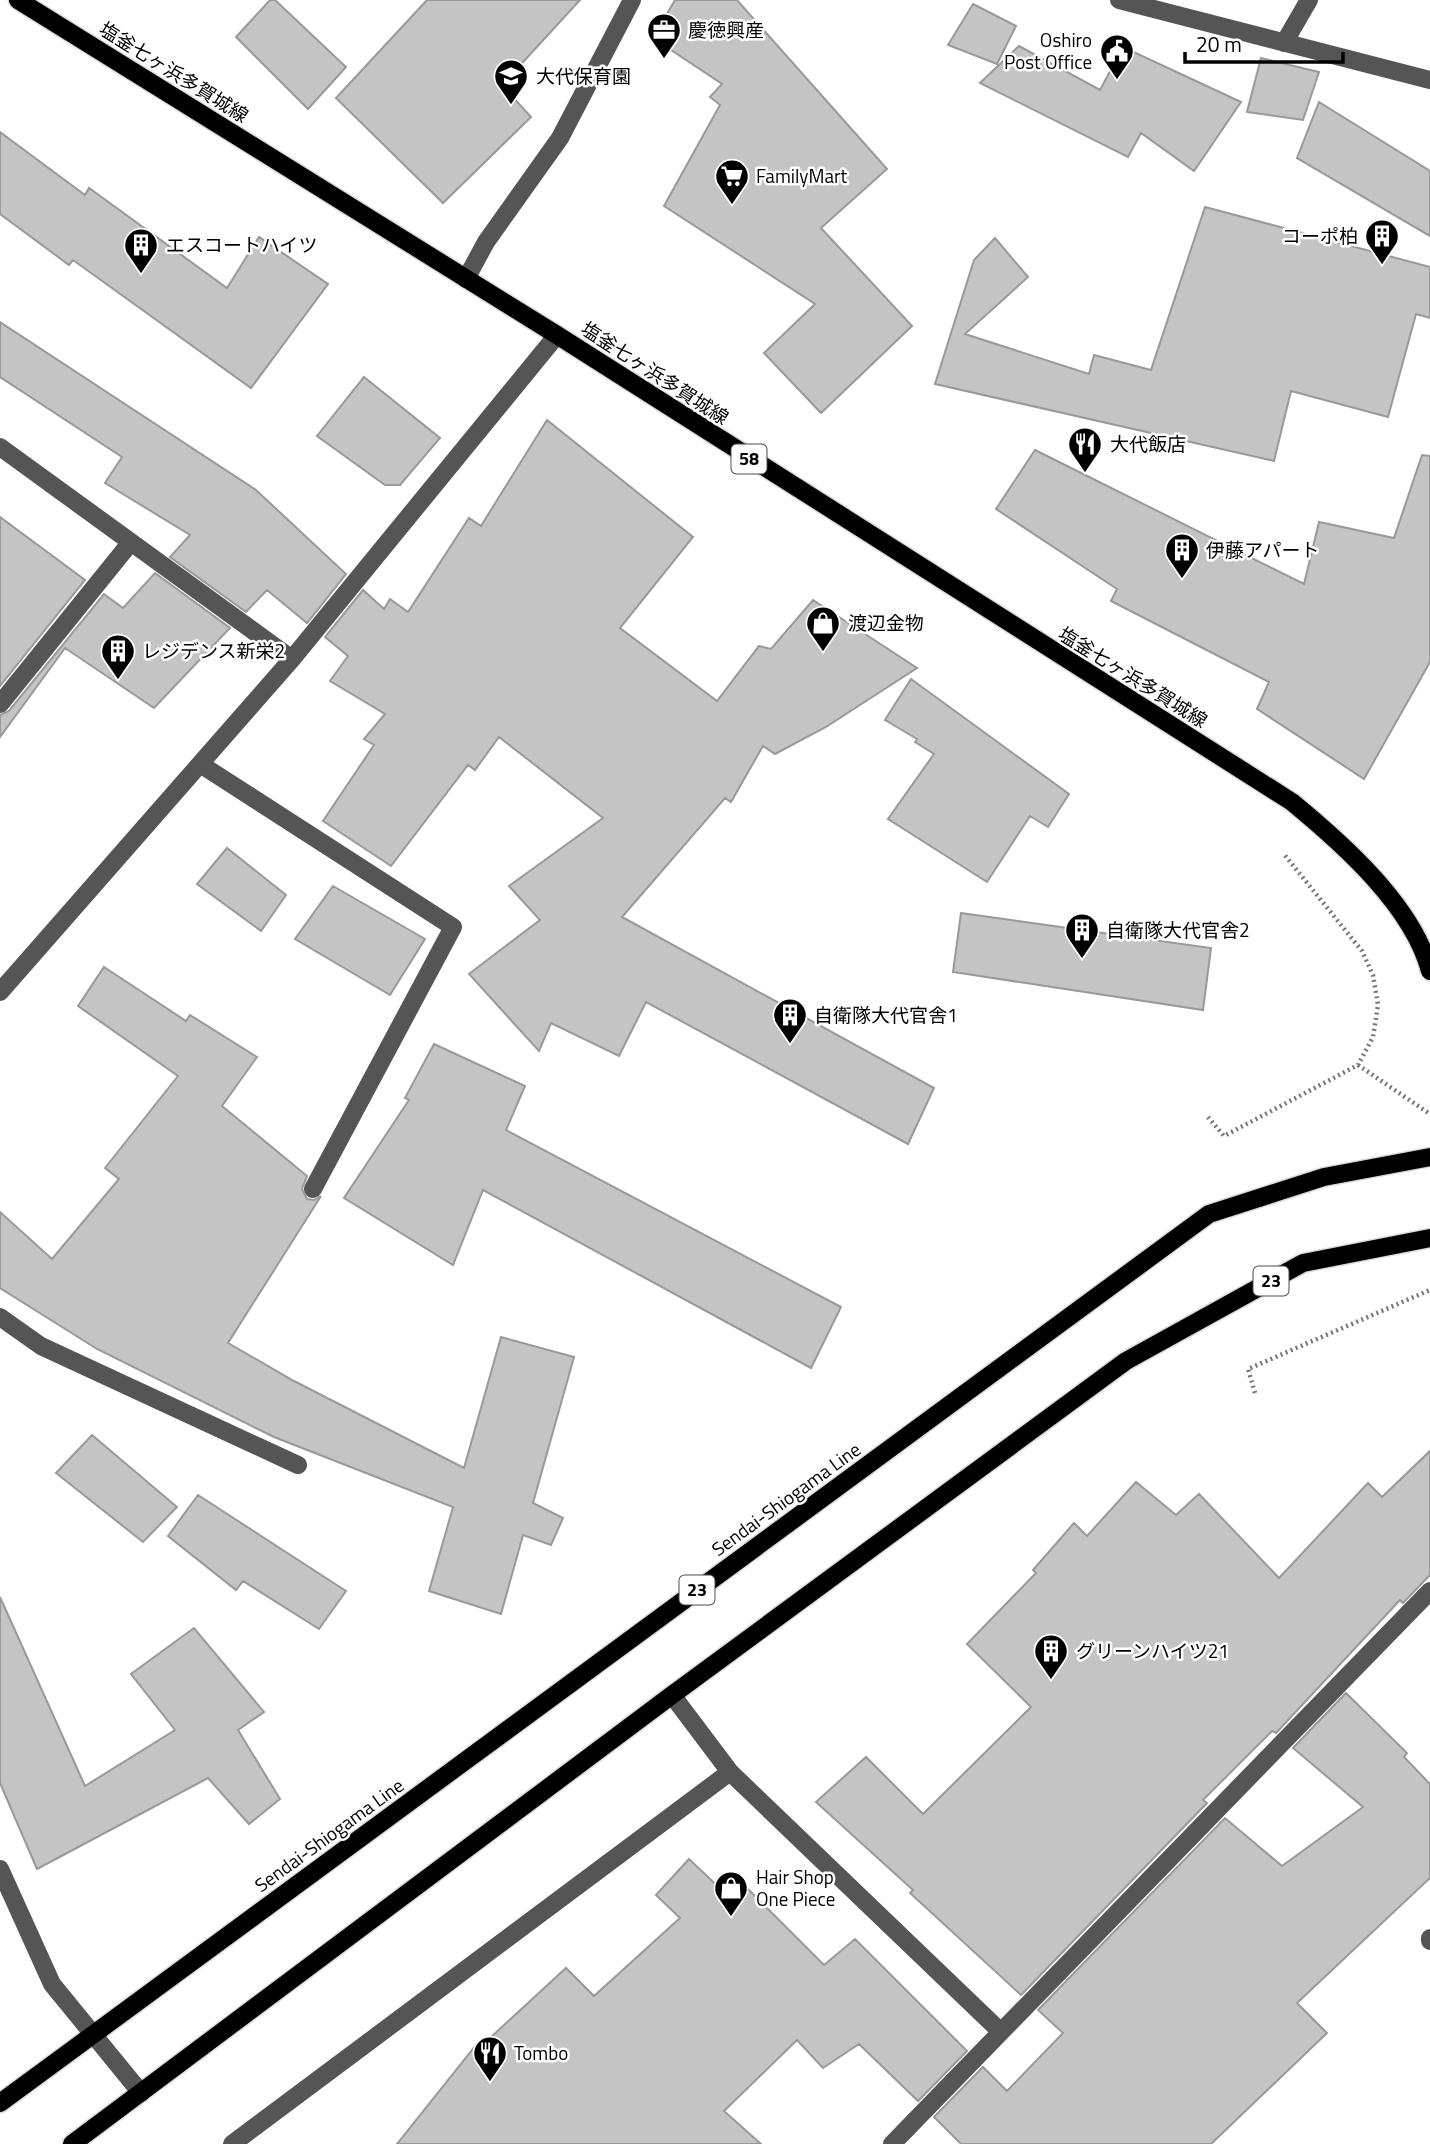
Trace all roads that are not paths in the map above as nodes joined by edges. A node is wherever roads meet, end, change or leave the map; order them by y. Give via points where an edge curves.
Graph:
1 (18, 0) edge
2 (632, 0) edge
3 (1119, 0) edge
4 (1308, 0) edge
5 (1284, 43) junction
6 (1430, 80) edge
7 (466, 279) junction
8 (557, 335) junction
9 (0, 447) edge
10 (131, 542) junction
11 (292, 659) junction
12 (0, 704) edge
13 (200, 764) junction
14 (1430, 971) edge
15 (0, 992) edge
16 (1430, 1157) edge
17 (313, 1189) dead end
18 (1430, 1238) edge
19 (0, 1317) edge
20 (298, 1465) dead end
21 (1430, 1591) edge
22 (672, 1695) junction
23 (730, 1772) junction
24 (0, 1869) edge
25 (1001, 2032) junction
26 (92, 2035) junction
27 (141, 2092) junction
28 (0, 2102) edge
29 (72, 2144) edge
30 (232, 2144) edge
31 (892, 2144) edge

1 - 7 main road, 塩釜七ヶ浜多賀城線 / 58
2 - 7 street via 559,138 486,242
3 - 5 street
4 - 5 street
5 - 6 street
7 - 8 main road, 塩釜七ヶ浜多賀城線 / 58
8 - 11 street
8 - 14 main road, 塩釜七ヶ浜多賀城線 / 58 via 1292,802 1339,840 1389,898 1425,952
9 - 10 street
10 - 11 street
10 - 12 street
11 - 13 street
13 - 15 street
13 - 17 street via 453,927
16 - 26 main road, Sendai-Shiogama Line / 23 via 1324,1177 1209,1214
18 - 22 main road, 23 via 1303,1264 1126,1361
19 - 20 street via 41,1346
21 - 25 street
22 - 23 street
22 - 27 main road, 23
23 - 25 street
23 - 30 street
24 - 26 street via 52,1984
25 - 31 street
26 - 27 street
26 - 28 main road, Sendai-Shiogama Line / 23
27 - 29 main road, 23

